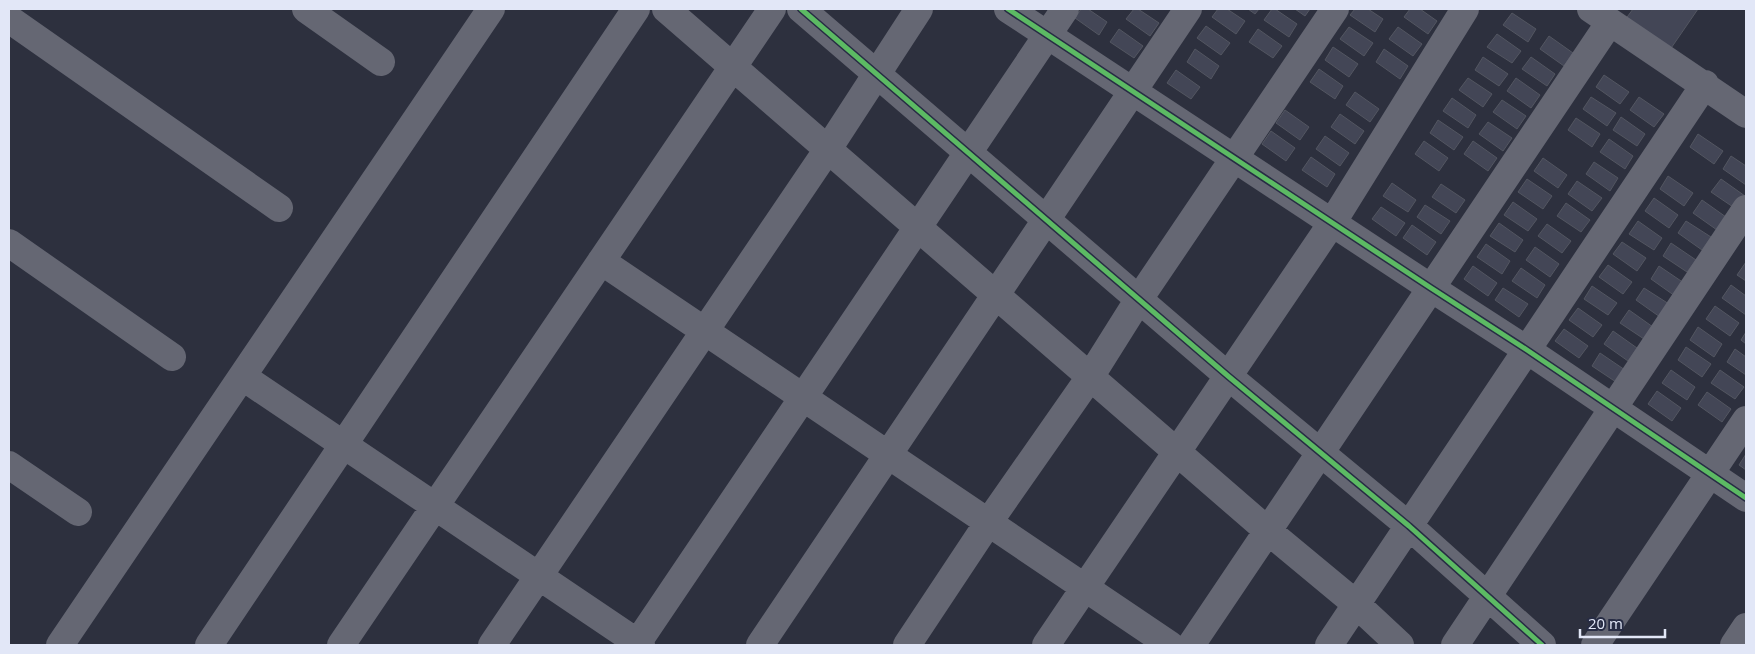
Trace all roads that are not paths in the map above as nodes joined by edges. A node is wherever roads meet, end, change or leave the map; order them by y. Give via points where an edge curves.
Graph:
1 (306, 9) edge
2 (491, 9) edge
3 (636, 9) edge
4 (666, 9) edge
5 (772, 9) edge
6 (800, 9) edge
7 (919, 9) edge
8 (1008, 9) edge
9 (1065, 9) edge
10 (1188, 9) edge
11 (1335, 9) edge
12 (1465, 9) edge
13 (1601, 15) edge
14 (9, 19) edge
15 (1048, 35) junction
16 (381, 62) dead end
17 (733, 67) junction
18 (876, 74) junction
19 (1705, 84) junction
20 (1133, 91) junction
21 (1746, 114) edge
22 (828, 149) junction
23 (968, 152) junction
24 (1234, 158) junction
25 (279, 208) dead end
26 (1746, 209) edge
27 (1047, 220) junction
28 (1332, 223) junction
29 (918, 227) junction
30 (9, 243) edge
31 (601, 261) junction
32 (1431, 288) junction
33 (996, 295) junction
34 (1139, 299) junction
35 (705, 331) junction
36 (1527, 350) junction
37 (172, 357) dead end
38 (1228, 376) junction
39 (243, 377) junction
40 (1090, 377) junction
41 (803, 398) junction
42 (1614, 409) junction
43 (1746, 420) edge
44 (342, 444) junction
45 (1176, 452) junction
46 (1320, 454) junction
47 (888, 455) junction
48 (9, 465) edge
49 (1710, 474) junction
50 (1746, 498) edge
51 (435, 507) junction
52 (78, 512) dead end
53 (988, 523) junction
54 (1409, 526) junction
55 (1268, 531) junction
56 (539, 576) junction
57 (1085, 588) junction
58 (1487, 597) junction
59 (1356, 604) junction
60 (1746, 627) edge
61 (638, 644) edge
62 (60, 645) edge
63 (209, 645) edge
64 (341, 645) edge
65 (492, 645) edge
66 (760, 645) edge
67 (907, 645) edge
68 (1046, 645) edge
69 (1170, 645) edge
70 (1191, 645) edge
71 (1329, 645) edge
72 (1400, 645) edge
73 (1455, 645) edge
74 (1542, 645) edge
75 (1595, 645) edge
76 (1734, 645) edge

1 - 16 street
2 - 39 street
3 - 44 street
4 - 17 street
5 - 17 street
6 - 18 street
7 - 18 street
8 - 15 street
9 - 15 street
10 - 20 street
11 - 24 street
12 - 28 street
13 - 19 street
13 - 32 street
14 - 25 street
15 - 20 street
15 - 23 street
17 - 22 street
17 - 31 street
18 - 22 street
18 - 23 street
19 - 21 street
19 - 36 street
20 - 24 street
20 - 27 street
22 - 29 street
22 - 35 street
23 - 27 street
23 - 29 street
24 - 28 street
24 - 34 street
26 - 42 street
27 - 33 street
27 - 34 street
28 - 32 street
28 - 38 street
29 - 33 street
29 - 41 street
30 - 37 street
31 - 35 street
31 - 51 street
32 - 36 street
32 - 46 street
33 - 40 street
33 - 47 street
34 - 38 street
34 - 40 street
35 - 41 street
35 - 56 street
36 - 42 street
36 - 54 street
38 - 45 street
38 - 46 street
39 - 44 street
39 - 62 street
40 - 45 street
40 - 53 street
41 - 47 street
41 - 61 street
42 - 49 street
42 - 58 street
43 - 49 street
44 - 51 street
44 - 63 street
45 - 55 street
45 - 57 street
46 - 54 street
46 - 55 street
47 - 53 street
47 - 66 street
48 - 52 street
49 - 50 street
49 - 75 street
51 - 56 street
51 - 64 street
53 - 57 street
53 - 67 street
54 - 58 street
54 - 59 street
55 - 59 street
55 - 70 street
56 - 61 street
56 - 65 street
57 - 68 street
57 - 69 street
58 - 73 street
58 - 74 street
59 - 71 street
59 - 72 street
60 - 76 street

